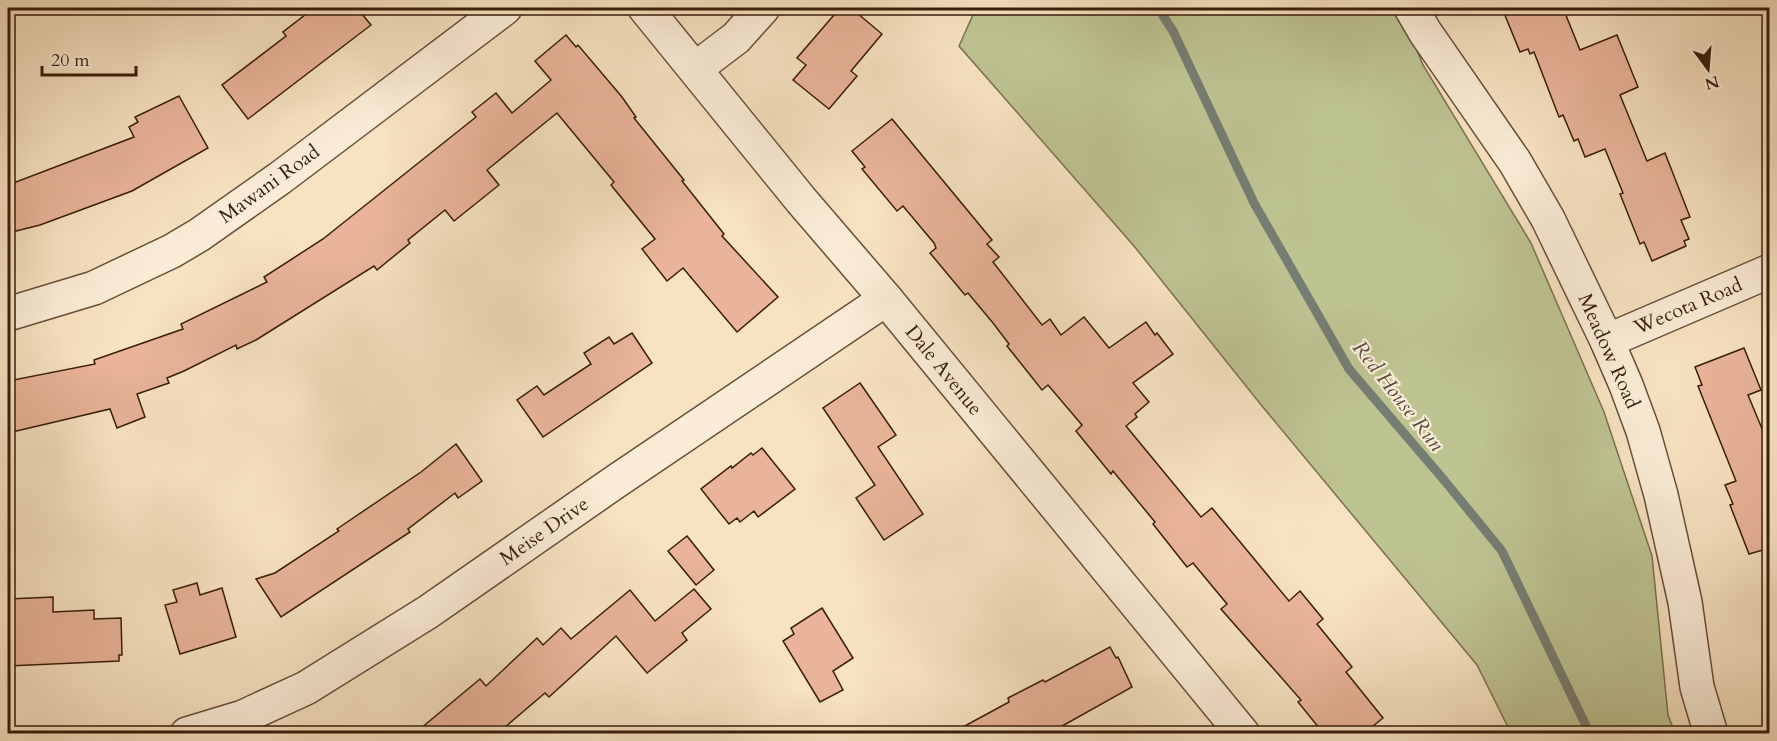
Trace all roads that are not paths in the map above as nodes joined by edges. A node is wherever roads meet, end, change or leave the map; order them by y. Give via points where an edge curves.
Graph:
1 (505, 8) edge
2 (645, 8) edge
3 (763, 8) edge
4 (1411, 8) edge
5 (695, 69) junction
6 (1770, 271) edge
7 (886, 299) junction
8 (8, 314) edge
9 (1607, 340) junction
10 (1241, 733) edge
11 (187, 734) edge
12 (1711, 734) edge

1 - 8 street, Mawani Road via 199,235 94,288
2 - 5 street, Dale Avenue
3 - 5 street via 736,38
4 - 9 street, Meadow Road via 1515,162
5 - 7 street, Dale Avenue
6 - 9 street, Wecota Road
7 - 10 street, Dale Avenue
7 - 11 street, Meise Drive via 428,612 347,663 306,688 252,713
9 - 12 street, Meadow Road via 1643,431 1661,495 1685,602 1697,687

